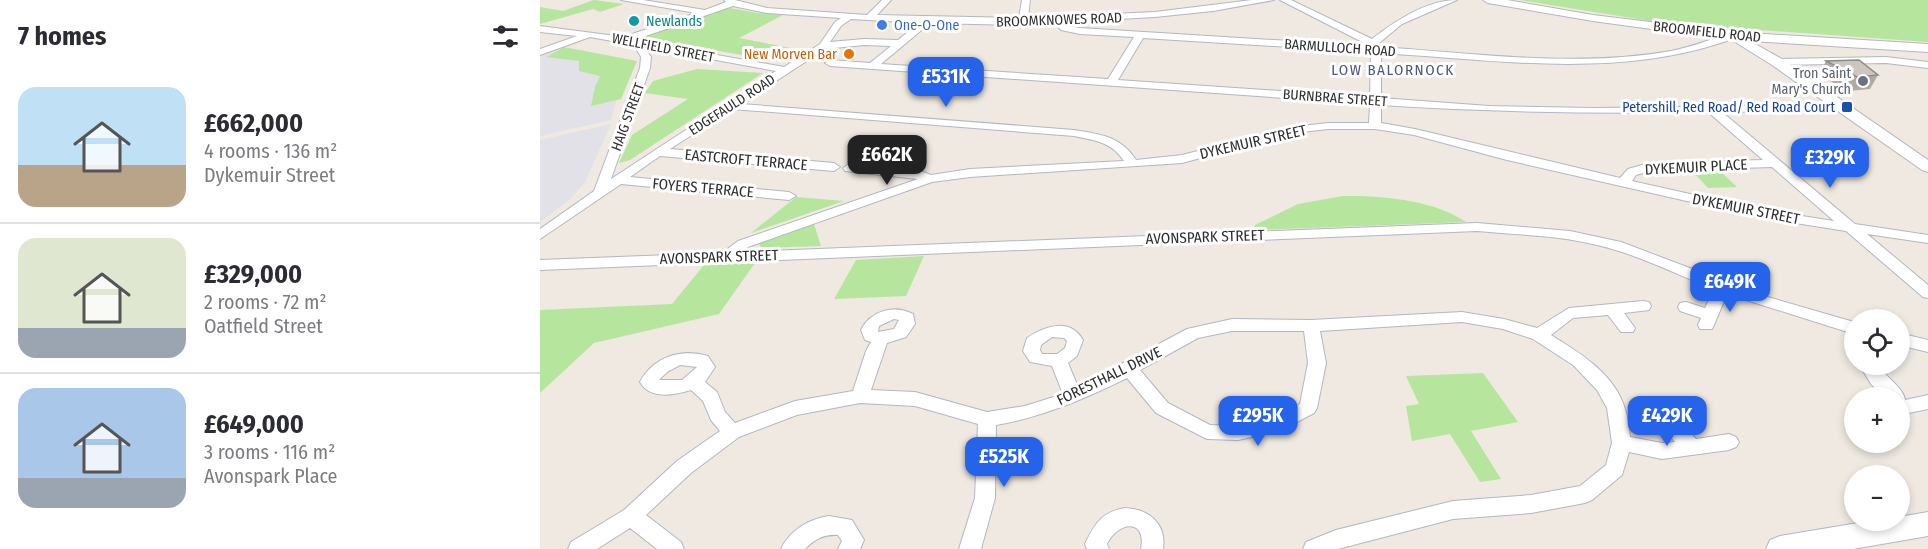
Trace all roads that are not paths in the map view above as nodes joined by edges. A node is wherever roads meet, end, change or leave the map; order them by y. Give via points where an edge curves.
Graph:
1 (625, 0) edge
2 (887, 0) edge
3 (1026, 0) edge
4 (1270, 0) edge
5 (1284, 0) edge
6 (1453, 0) edge
7 (1488, 0) edge
8 (731, 2) edge
9 (710, 11) junction
10 (848, 17) junction
11 (868, 19) junction
12 (1058, 20) junction
13 (927, 21) junction
14 (1023, 22) junction
15 (540, 29) edge
16 (589, 34) junction
17 (1140, 35) junction
18 (1732, 36) junction
19 (621, 40) junction
20 (637, 43) junction
21 (901, 43) junction
22 (823, 46) junction
23 (1374, 47) junction
24 (1928, 48) edge
25 (540, 52) edge
26 (1777, 62) junction
27 (830, 63) dead end
28 (874, 64) junction
29 (1928, 65) edge
30 (785, 70) junction
31 (1111, 83) junction
32 (1374, 101) junction
33 (730, 106) junction
34 (1842, 107) junction
35 (1711, 109) junction
36 (1375, 126) junction
37 (658, 152) junction
38 (1774, 163) junction
39 (1132, 164) junction
40 (834, 167) dead end
41 (1928, 167) edge
42 (849, 168) dead end
43 (930, 179) junction
44 (617, 180) junction
45 (1623, 183) junction
46 (600, 191) junction
47 (789, 196) dead end
48 (1854, 228) junction
49 (540, 235) edge
50 (1928, 239) edge
51 (727, 256) junction
52 (540, 265) edge
53 (1722, 287) junction
54 (1928, 293) edge
55 (1643, 306) dead end
56 (1686, 307) dead end
57 (1612, 308) junction
58 (1844, 325) edge
59 (1311, 326) junction
60 (1626, 328) dead end
61 (1539, 335) junction
62 (881, 339) dead end
63 (1910, 342) edge
64 (1928, 346) edge
65 (1058, 360) dead end
66 (1129, 369) junction
67 (1874, 375) edge
68 (694, 383) dead end
69 (1884, 387) edge
70 (860, 396) junction
71 (1073, 397) junction
72 (1928, 402) edge
73 (1910, 403) edge
74 (987, 419) junction
75 (1670, 423) dead end
76 (732, 432) junction
77 (1729, 442) dead end
78 (1622, 443) junction
79 (1692, 447) junction
80 (631, 516) junction
81 (1928, 524) edge
82 (1157, 548) edge
83 (579, 549) edge
84 (673, 549) edge
85 (792, 549) edge
86 (849, 549) edge
87 (970, 549) edge
88 (1098, 549) edge
89 (1314, 549) edge
90 (1780, 549) edge

1 - 9 street
2 - 11 street
3 - 14 street
4 - 12 street, BROOMKNOWES ROAD via 1135,17
5 - 23 street
6 - 23 street via 1399,22
7 - 18 street, BROOMFIELD ROAD
8 - 9 street
8 - 10 street via 758,9
9 - 19 street
10 - 11 street, BROOMKNOWES ROAD
10 - 22 street, EDGEFAULD ROAD via 838,24
11 - 13 street, BROOMKNOWES ROAD
12 - 14 street, BROOMKNOWES ROAD
12 - 17 street, BARMULLOCH ROAD via 1064,28 1080,31
13 - 14 street, BROOMKNOWES ROAD
13 - 21 street
15 - 16 street, WELLFIELD STREET
16 - 19 street, WELLFIELD STREET
16 - 25 street
17 - 23 street, BARMULLOCH ROAD
17 - 31 street
18 - 23 street, BARMULLOCH ROAD via 1668,55 1596,61
18 - 24 street, BROOMFIELD ROAD
18 - 26 street
19 - 20 street, WELLFIELD STREET
20 - 30 street, WELLFIELD STREET
20 - 46 street, HAIG STREET via 646,57 645,68
21 - 22 street
21 - 28 street
22 - 30 street, EDGEFAULD ROAD
23 - 32 street
26 - 29 street via 1886,60
26 - 34 street
27 - 28 street, BURNBRAE STREET
28 - 31 street, BURNBRAE STREET
30 - 33 street, EDGEFAULD ROAD
31 - 32 street, BURNBRAE STREET
32 - 35 street, BURNBRAE STREET via 1501,110
32 - 36 street
33 - 37 street, EDGEFAULD ROAD
33 - 39 street via 1074,133 1108,139 1125,150
34 - 35 street, BURNBRAE STREET
34 - 41 street
35 - 38 street
36 - 39 street, DYKEMUIR STREET via 1293,130 1182,159
36 - 45 street, DYKEMUIR STREET via 1415,132
37 - 40 street, EASTCROFT TERRACE
37 - 44 street, EDGEFAULD ROAD
38 - 45 street, DYKEMUIR PLACE via 1650,167 1632,172
38 - 48 street
39 - 43 street, DYKEMUIR STREET via 970,173
42 - 43 street via 915,173
43 - 51 street, DYKEMUIR STREET via 742,244
44 - 46 street, EDGEFAULD ROAD
44 - 47 street, FOYERS TERRACE
45 - 48 street, DYKEMUIR STREET via 1757,213
46 - 49 street, EDGEFAULD ROAD
48 - 50 street, DYKEMUIR STREET
48 - 54 street
51 - 52 street, AVONSPARK STREET
51 - 53 street, AVONSPARK STREET via 1477,227 1599,241 1660,260
53 - 56 street via 1708,320
53 - 58 street, AVONSPARK STREET
55 - 57 street
57 - 60 street
57 - 61 street via 1569,313
59 - 61 street, FORESTHALL DRIVE via 1462,317
59 - 66 street, FORESTHALL DRIVE via 1233,326 1193,333
59 - 66 street via 1317,363 1308,408 1280,424 1238,433 1207,432 1162,408
61 - 78 street, FORESTHALL DRIVE via 1579,361 1604,386 1616,408
62 - 70 street
63 - 64 street
65 - 71 street
66 - 71 street, FORESTHALL DRIVE
67 - 69 street
68 - 76 street via 711,397 717,415
70 - 74 street, FORESTHALL DRIVE via 915,399
70 - 76 street, FORESTHALL DRIVE via 795,408
71 - 74 street, FORESTHALL DRIVE via 1025,413
72 - 73 street
74 - 87 street via 984,498
75 - 79 street
76 - 80 street, FORESTHALL DRIVE via 684,467
77 - 79 street
78 - 79 street via 1662,451
78 - 89 street, FORESTHALL DRIVE via 1615,469 1585,494 1531,504 1453,510
80 - 83 street, FORESTHALL DRIVE
80 - 84 street
81 - 90 street
82 - 88 street via 1152,530 1130,516 1106,525 1096,544
85 - 86 street via 807,533 830,524 845,526 853,540

